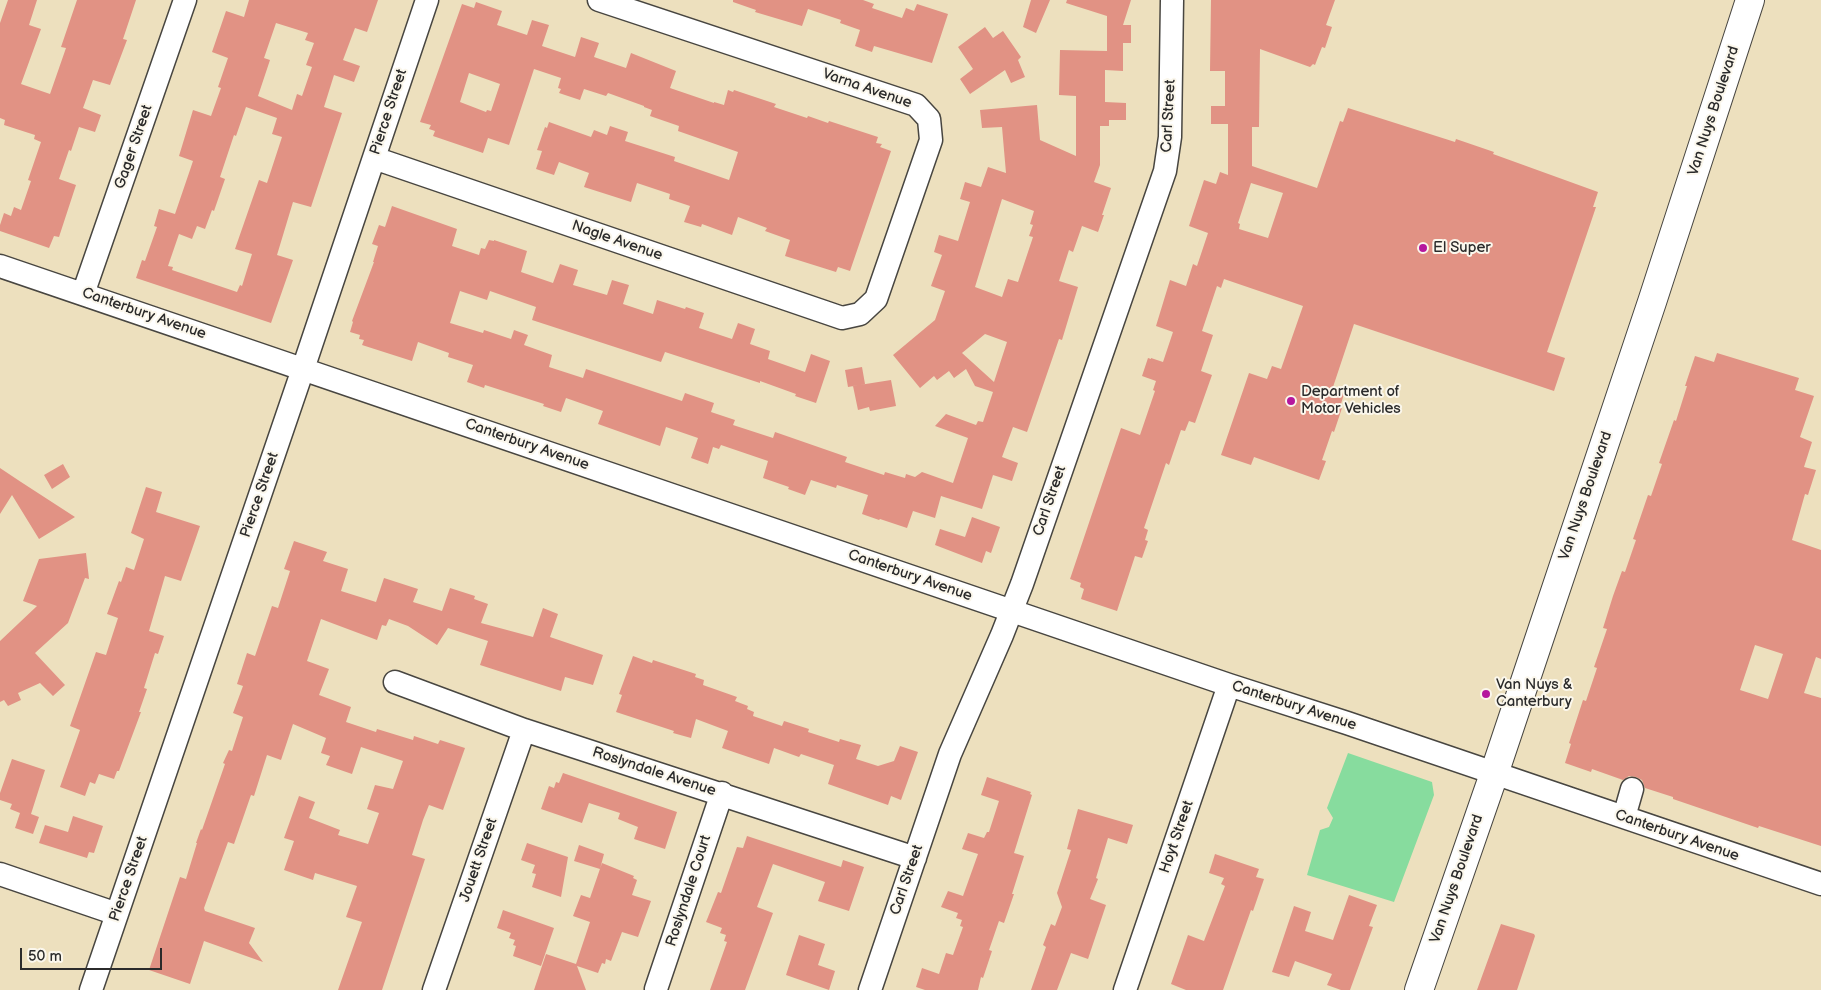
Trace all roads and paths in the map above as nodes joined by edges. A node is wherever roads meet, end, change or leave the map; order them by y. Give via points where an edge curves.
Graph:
1 (184, 0) edge
2 (427, 0) edge
3 (599, 0) edge
4 (1172, 0) edge
5 (1750, 0) edge
6 (374, 158) junction
7 (0, 266) edge
8 (83, 294) junction
9 (860, 314) joint
10 (304, 369) junction
11 (1012, 610) junction
12 (395, 682) dead end
13 (1229, 685) junction
14 (524, 730) junction
15 (1494, 774) junction
16 (1632, 789) dead end
17 (722, 793) junction
18 (1624, 817) junction
19 (915, 858) junction
20 (0, 874) edge
21 (1821, 884) edge
22 (117, 914) junction
23 (656, 989) edge
24 (91, 990) edge
25 (434, 990) edge
26 (870, 990) edge
27 (1125, 990) edge
28 (1419, 990) edge

1 - 8 street, Gager Street
2 - 6 street, Pierce Street
3 - 9 street, Varna Avenue via 916,105 929,119 931,140 876,299
4 - 11 street, Carl Street via 1170,137 1165,171
5 - 15 main road, Van Nuys Boulevard
6 - 9 street, Nagle Avenue via 842,318
6 - 10 street, Pierce Street
7 - 8 street, Canterbury Avenue
8 - 10 street, Canterbury Avenue
10 - 11 street, Canterbury Avenue
10 - 22 street, Pierce Street
11 - 13 street, Canterbury Avenue
11 - 19 street, Carl Street via 950,754
12 - 14 street, Roslyndale Avenue
13 - 15 street, Canterbury Avenue
13 - 27 street, Hoyt Street
14 - 17 street, Roslyndale Avenue
14 - 25 street, Jouett Street
15 - 18 street, Canterbury Avenue
15 - 28 main road, Van Nuys Boulevard
16 - 18 street
17 - 19 street, Roslyndale Avenue
17 - 23 street, Roslyndale Court
18 - 21 street, Canterbury Avenue
19 - 26 street, Carl Street
20 - 22 street
22 - 24 street, Pierce Street

